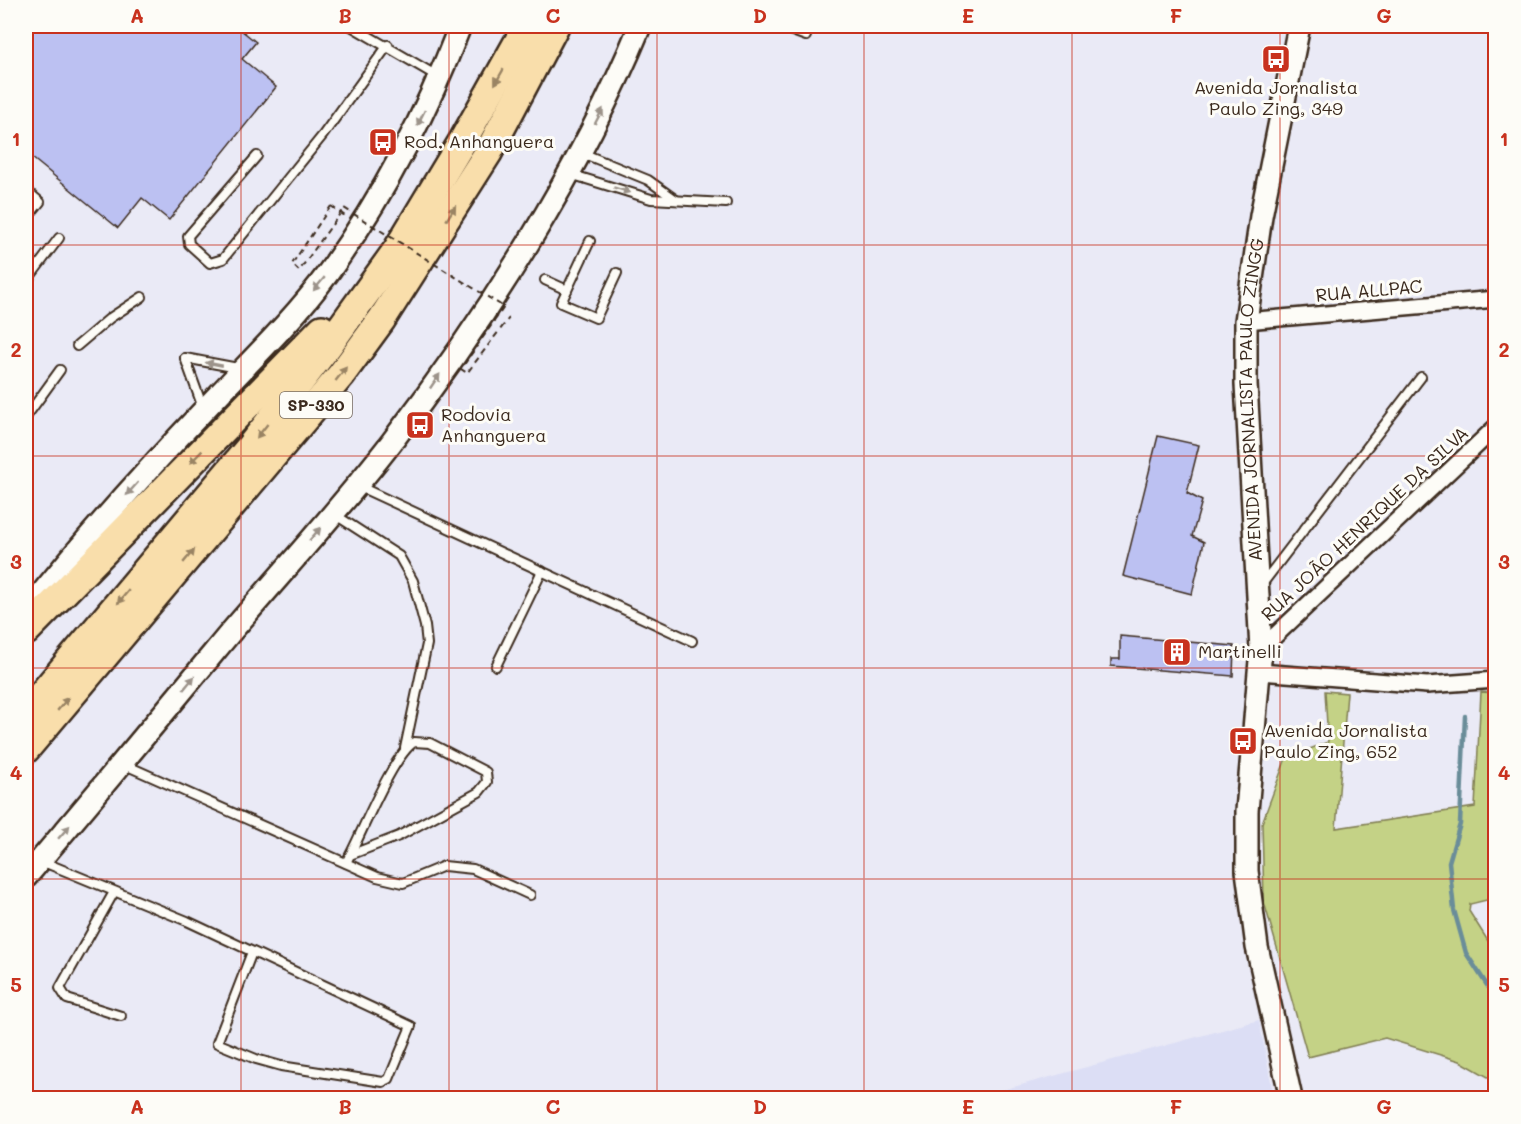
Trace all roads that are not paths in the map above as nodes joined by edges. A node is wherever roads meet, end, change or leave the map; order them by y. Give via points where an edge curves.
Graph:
1 (351, 26) edge
2 (460, 26) edge
3 (527, 26) edge
4 (555, 26) edge
5 (640, 26) edge
6 (779, 26) edge
7 (1299, 26) edge
8 (806, 36) dead end
9 (387, 45) junction
10 (439, 78) junction
11 (579, 152) junction
12 (257, 156) dead end
13 (568, 174) junction
14 (26, 190) edge
15 (676, 200) junction
16 (726, 203) dead end
17 (26, 219) edge
18 (59, 238) dead end
19 (590, 241) dead end
20 (398, 250) junction
21 (617, 273) dead end
22 (545, 280) dead end
23 (26, 282) edge
24 (567, 290) junction
25 (142, 297) dead end
26 (1496, 299) edge
27 (1246, 321) junction
28 (77, 346) dead end
29 (243, 369) junction
30 (60, 370) dead end
31 (1421, 377) dead end
32 (204, 410) junction
33 (26, 417) edge
34 (1496, 427) edge
35 (357, 485) junction
36 (333, 514) junction
37 (542, 571) junction
38 (1258, 589) junction
39 (26, 613) edge
40 (26, 632) edge
41 (692, 641) dead end
42 (1261, 648) junction
43 (496, 666) dead end
44 (1261, 672) junction
45 (1496, 680) edge
46 (26, 713) edge
47 (405, 748) junction
48 (26, 749) edge
49 (122, 764) junction
50 (348, 859) junction
51 (40, 860) junction
52 (26, 877) edge
53 (114, 892) junction
54 (530, 895) dead end
55 (252, 952) junction
56 (121, 1016) dead end
57 (1291, 1098) edge

1 - 9 lane
2 - 10 main road
3 -> 20 highway, SP-330
48 -> 4 highway, SP-330 via 289,437 382,319 488,153
11 -> 5 main road
6 - 8 lane
7 - 27 main road, AVENIDA JORNALISTA PAULO ZINGG
9 - 10 lane
9 - 12 lane via 323,135 223,259 210,263 189,244 188,236
10 -> 29 main road via 398,162 333,265
11 - 13 main road
11 - 15 lane via 648,180
13 -> 15 lane via 651,199
35 -> 13 main road via 410,417 487,305
14 - 17 lane via 40,202
15 - 16 lane
18 - 23 lane
19 - 24 lane
20 -> 40 highway
20 -> 46 highway, SP-330 via 249,448
21 - 24 lane via 596,318 561,303
22 - 24 lane
25 - 28 lane
26 - 27 street, RUA ALLPAC
27 - 38 main road, AVENIDA JORNALISTA PAULO ZINGG
29 - 32 main road
29 -> 32 lane via 185,358
30 - 33 lane
31 - 38 lane
32 -> 39 main road
34 - 42 street, RUA JOÃO HENRIQUE DA SILVA
35 - 36 main road
35 - 37 lane
36 - 47 lane via 399,556 413,581 427,644
49 -> 36 main road
37 - 41 lane
37 - 43 lane
38 - 42 main road, AVENIDA JORNALISTA PAULO ZINGG
42 - 44 main road, AVENIDA JORNALISTA PAULO ZINGG
44 - 45 street via 1427,685
44 - 57 main road, AVENIDA JORNALISTA PAULO ZINGG via 1247,811 1247,871 1257,947
47 - 50 lane
47 - 50 lane via 414,742 430,743 486,772 487,782 479,792
49 - 50 lane
51 -> 49 main road
50 - 54 lane via 377,876 403,882 444,866 473,869
51 - 52 main road
51 - 53 lane
53 - 55 lane
53 - 56 lane via 60,991 67,999
55 - 55 lane via 411,1026 389,1079 383,1082 281,1066 217,1044

